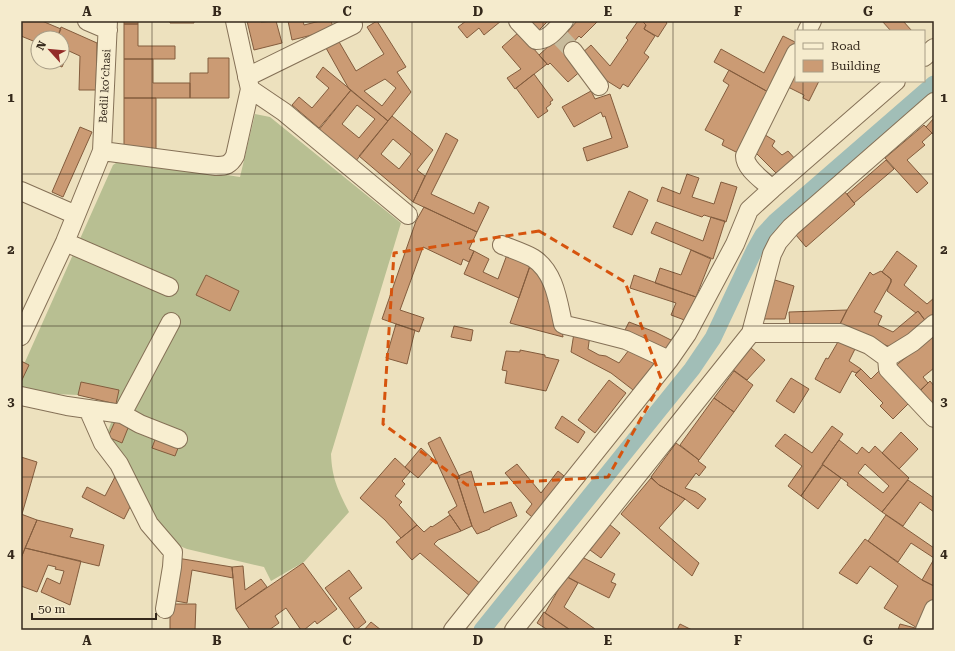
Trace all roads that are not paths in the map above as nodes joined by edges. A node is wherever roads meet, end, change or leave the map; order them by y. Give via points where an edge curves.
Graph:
1 (87, 21) edge
2 (235, 21) edge
3 (518, 21) edge
4 (812, 21) edge
5 (353, 25) dead end
6 (108, 26) edge
7 (558, 30) edge
8 (808, 30) edge
9 (934, 48) edge
10 (573, 51) tunnel mouth
11 (795, 55) edge
12 (925, 56) edge
13 (895, 82) edge
14 (248, 83) junction
15 (599, 86) dead end
16 (934, 102) edge
17 (102, 151) junction
18 (772, 189) junction
19 (21, 191) edge
20 (76, 215) junction
21 (408, 215) dead end
22 (65, 242) junction
23 (502, 245) dead end
24 (170, 287) dead end
25 (171, 322) dead end
26 (934, 324) edge
27 (751, 333) junction
28 (21, 336) edge
29 (887, 358) junction
30 (669, 360) junction
31 (21, 396) edge
32 (88, 409) junction
33 (122, 414) junction
34 (934, 418) edge
35 (178, 439) dead end
36 (165, 609) dead end
37 (934, 609) edge
38 (453, 630) edge
39 (514, 630) edge
40 (925, 630) edge

1 - 6 street
2 - 14 street
3 - 7 street via 536,40 543,40
4 - 8 street
5 - 14 street
6 - 17 street, Bedil koʻchasi
9 - 12 street
10 - 15 street
11 - 18 street via 745,156 750,168
13 - 18 street
14 - 17 street via 235,156 230,164 216,166
14 - 21 street
16 - 27 street via 791,227 778,242 772,254
17 - 20 street, Bedil koʻchasi
18 - 30 street via 749,210 731,251 687,334
19 - 20 street
20 - 22 street, Bedil koʻchasi
22 - 24 street
22 - 28 street, Bedil koʻchasi
23 - 30 street via 533,258 542,265 556,290 566,326 626,340
25 - 33 street
26 - 29 street via 913,342
27 - 29 street via 840,333 869,345
27 - 39 street
29 - 34 street via 888,370
30 - 38 street
31 - 32 street
32 - 33 street
32 - 36 street via 102,444 119,464 149,524 173,552
33 - 35 street
37 - 40 street

